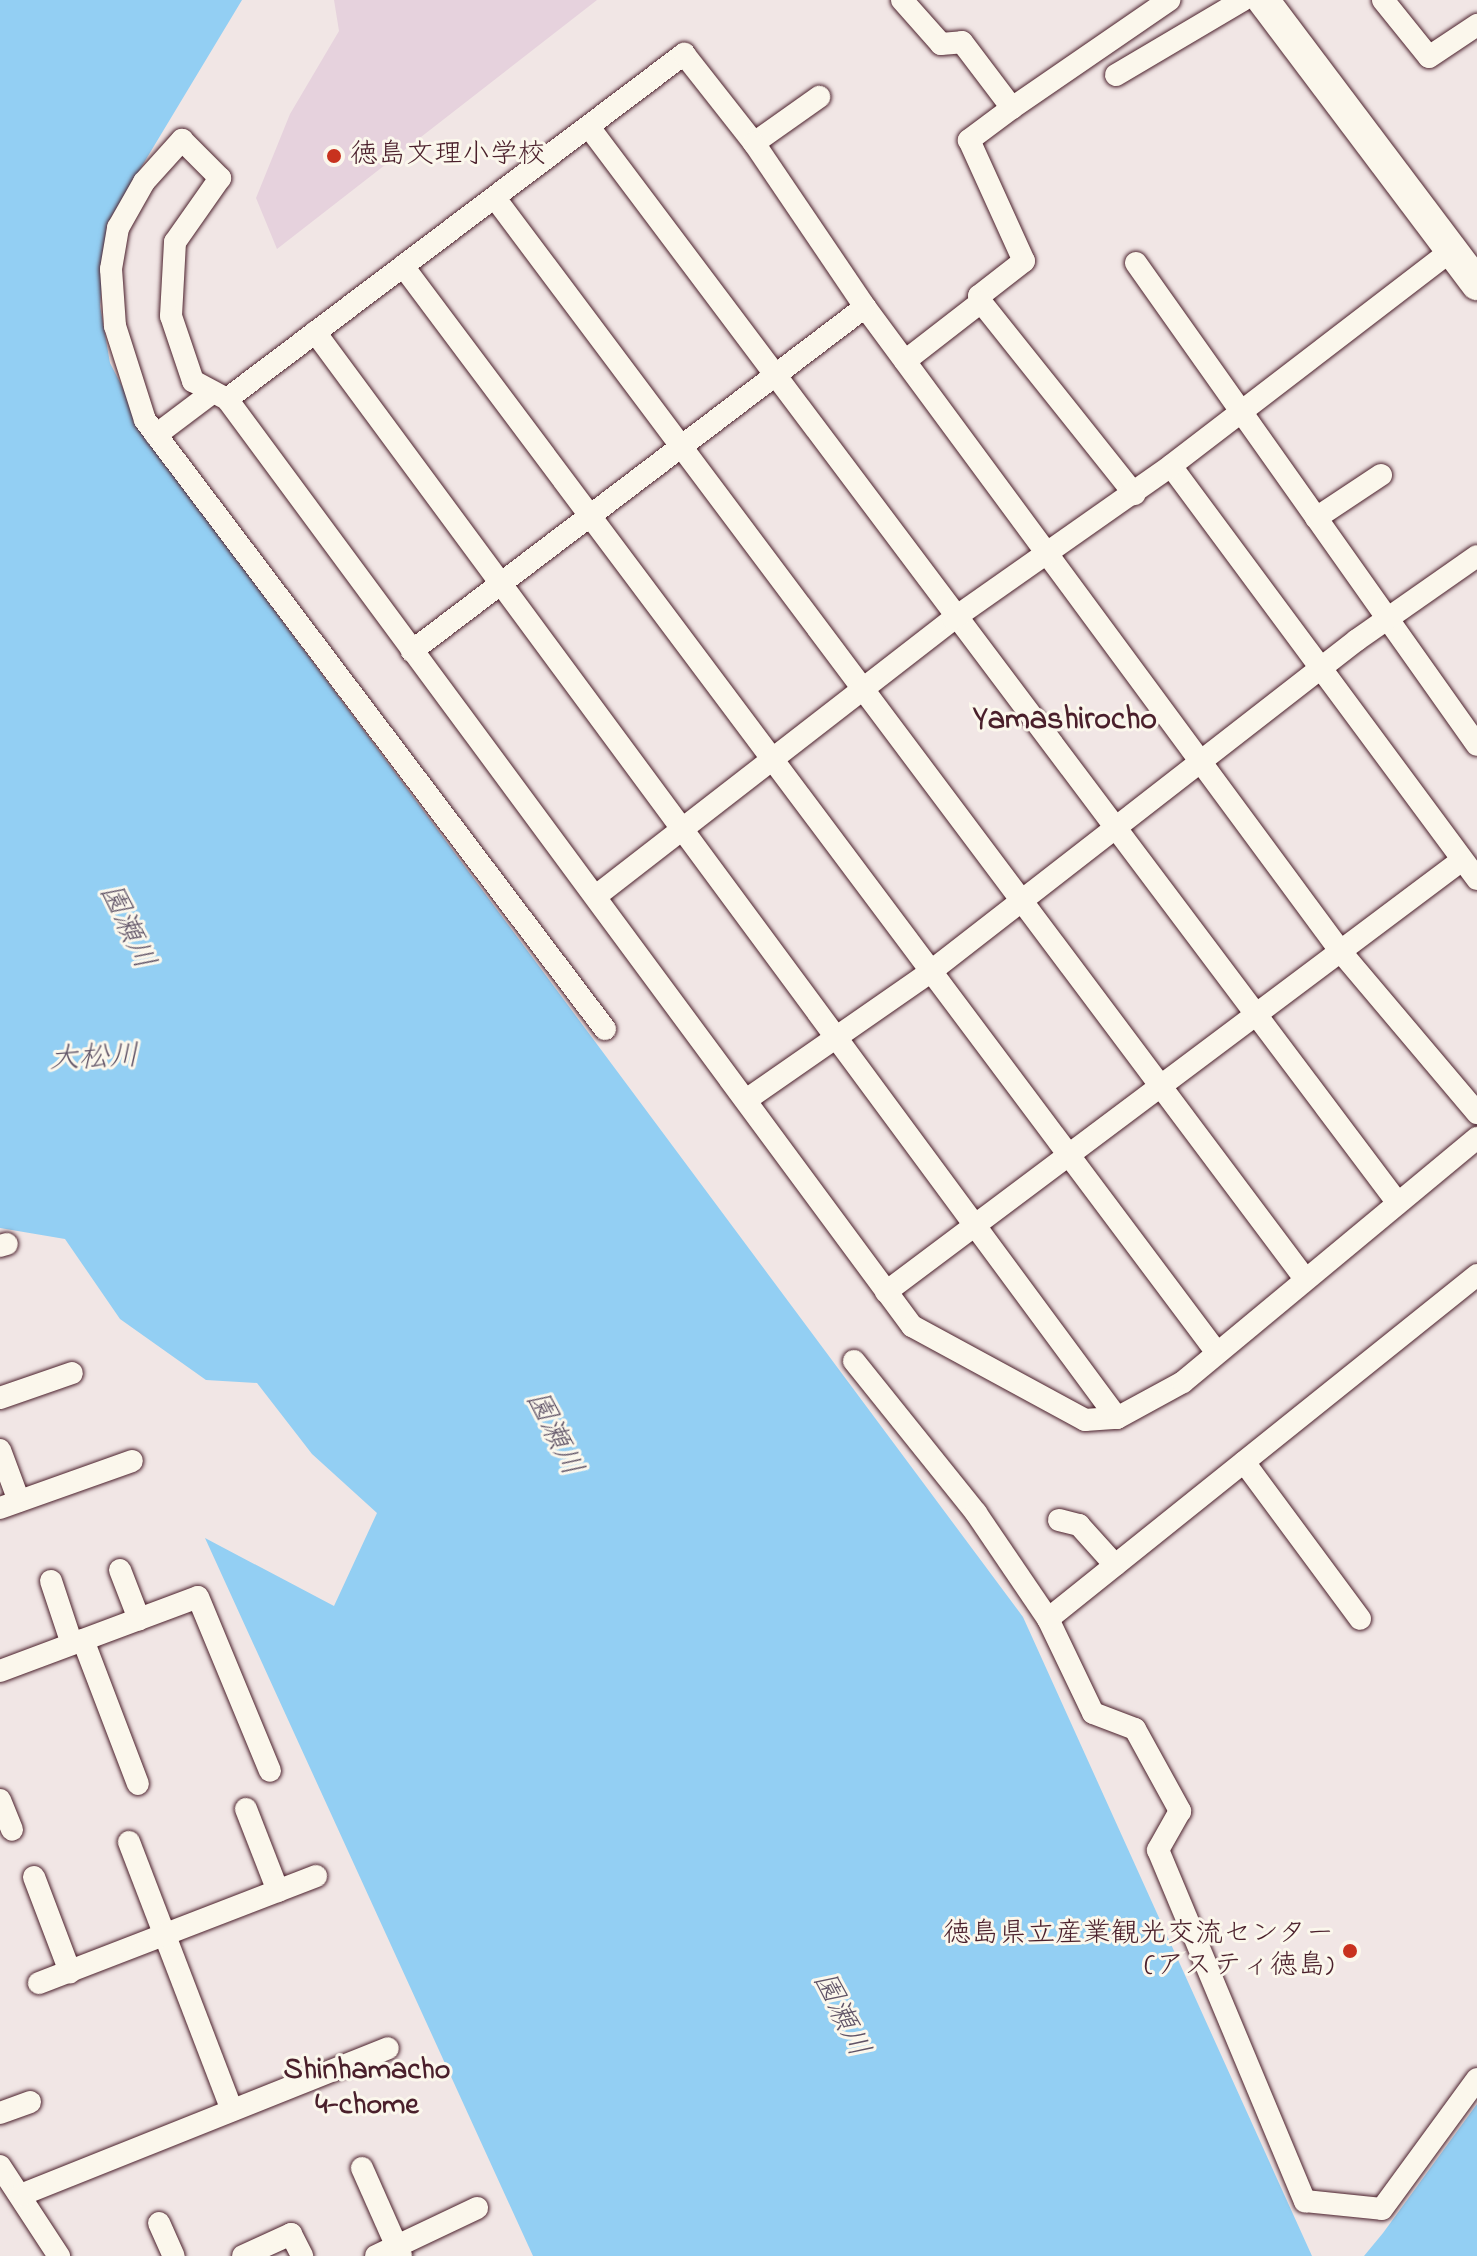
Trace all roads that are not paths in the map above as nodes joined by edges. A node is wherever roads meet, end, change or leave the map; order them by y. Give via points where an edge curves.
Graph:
1 (902, 0) edge
2 (1169, 0) edge
3 (1243, 0) edge
4 (1263, 0) edge
5 (1383, 0) edge
6 (1477, 25) edge
7 (1116, 75) dead end
8 (819, 97) dead end
9 (1012, 108) junction
10 (589, 127) junction
11 (754, 143) junction
12 (495, 198) junction
13 (1452, 250) junction
14 (1136, 263) dead end
15 (403, 266) junction
16 (1477, 284) edge
17 (981, 302) junction
18 (865, 307) junction
19 (315, 332) junction
20 (905, 361) junction
21 (776, 376) junction
22 (220, 395) junction
23 (1242, 411) junction
24 (156, 435) junction
25 (682, 449) junction
26 (1171, 466) junction
27 (1381, 475) dead end
28 (1134, 494) junction
29 (592, 517) junction
30 (1316, 518) junction
31 (1052, 553) junction
32 (1477, 556) edge
33 (502, 583) junction
34 (1388, 618) junction
35 (953, 619) junction
36 (412, 651) junction
37 (1317, 671) junction
38 (862, 694) junction
39 (1477, 745) edge
40 (775, 763) junction
41 (1199, 763) junction
42 (1113, 828) junction
43 (683, 831) junction
44 (1462, 860) junction
45 (1477, 879) edge
46 (596, 896) junction
47 (1018, 903) junction
48 (1341, 952) junction
49 (930, 972) junction
50 (1255, 1016) junction
51 (605, 1029) dead end
52 (839, 1037) junction
53 (1160, 1086) junction
54 (746, 1100) junction
55 (1477, 1113) edge
56 (1477, 1138) edge
57 (1067, 1157) junction
58 (1397, 1202) junction
59 (975, 1225) junction
60 (1477, 1275) edge
61 (1303, 1276) junction
62 (886, 1292) junction
63 (1217, 1353) junction
64 (854, 1361) dead end
65 (72, 1373) dead end
66 (0, 1398) edge
67 (1117, 1418) junction
68 (0, 1450) edge
69 (132, 1461) dead end
70 (1244, 1462) junction
71 (9, 1505) edge
72 (1059, 1520) dead end
73 (1115, 1565) junction
74 (120, 1570) dead end
75 (51, 1581) dead end
76 (139, 1619) junction
77 (1048, 1619) junction
78 (1360, 1619) dead end
79 (77, 1642) junction
80 (0, 1671) edge
81 (270, 1771) dead end
82 (138, 1784) dead end
83 (0, 1800) edge
84 (246, 1809) dead end
85 (12, 1830) dead end
86 (129, 1842) dead end
87 (316, 1876) dead end
88 (34, 1877) dead end
89 (278, 1891) junction
90 (164, 1935) junction
91 (70, 1972) junction
92 (39, 1983) dead end
93 (388, 2048) dead end
94 (1477, 2079) edge
95 (30, 2102) dead end
96 (232, 2110) junction
97 (0, 2113) edge
98 (0, 2166) edge
99 (362, 2168) dead end
100 (21, 2195) junction
101 (477, 2208) dead end
102 (159, 2223) dead end
103 (391, 2253) edge
104 (59, 2256) edge
105 (174, 2256) edge
106 (243, 2256) edge
107 (302, 2256) edge

1 - 9 street via 941,44 962,42
2 - 9 street
3 - 7 street
4 - 13 street
5 - 6 street via 1429,57
8 - 11 street
9 - 17 street via 969,140 1024,261 979,296
10 - 11 street via 684,54
10 - 12 street
10 - 21 street
11 - 18 street
12 - 15 street
12 - 25 street
13 - 16 street
13 - 23 street
14 - 23 street
15 - 19 street
15 - 29 street
17 - 20 street
17 - 28 street
18 - 20 street
18 - 21 street
19 - 22 street
19 - 33 street
20 - 31 street
21 - 25 street
21 - 35 street
22 - 24 street
22 - 24 street via 193,381 171,316 175,242 220,178 182,140 131,205 111,269 129,385
22 - 36 street
23 - 26 street
23 - 30 street
24 - 51 street
25 - 29 street
25 - 38 street
26 - 28 street
26 - 37 street
27 - 30 street
28 - 31 street
29 - 33 street
29 - 40 street
30 - 34 street
31 - 35 street
31 - 41 street
32 - 34 street
33 - 36 street
33 - 43 street
34 - 37 street
34 - 39 street
35 - 38 street
35 - 42 street
36 - 46 street
37 - 41 street
37 - 44 street
38 - 40 street
38 - 47 street
40 - 43 street
40 - 49 street
41 - 42 street
41 - 48 street
42 - 47 street
42 - 50 street
43 - 46 street
43 - 52 street
44 - 45 street
44 - 48 street
46 - 54 street
47 - 49 street
47 - 53 street
48 - 50 street
48 - 55 street
49 - 52 street
49 - 57 street
50 - 53 street
50 - 58 street
52 - 54 street
52 - 59 street
53 - 57 street
53 - 61 street
54 - 62 street
56 - 58 street
57 - 59 street
57 - 63 street
58 - 61 street
59 - 62 street
59 - 67 street
60 - 70 street
61 - 63 street
62 - 67 street via 912,1326 990,1369 1085,1420
63 - 67 street via 1183,1382
64 - 77 street via 976,1513
65 - 66 street
68 - 71 street
69 - 71 street
70 - 73 street
70 - 78 street
72 - 73 street via 1079,1525
73 - 77 street
74 - 76 street
75 - 79 street
76 - 79 street
76 - 81 street via 198,1597
77 - 94 street via 1093,1713 1135,1729 1180,1811 1158,1850 1305,2201 1382,2209
79 - 80 street
79 - 82 street
83 - 85 street
84 - 89 street
86 - 90 street
87 - 89 street
88 - 91 street
89 - 90 street
90 - 91 street
90 - 96 street
91 - 92 street
93 - 96 street
95 - 97 street
96 - 100 street
98 - 100 street
99 - 103 street
100 - 104 street
101 - 103 street
102 - 105 street
106 - 107 street via 291,2234

